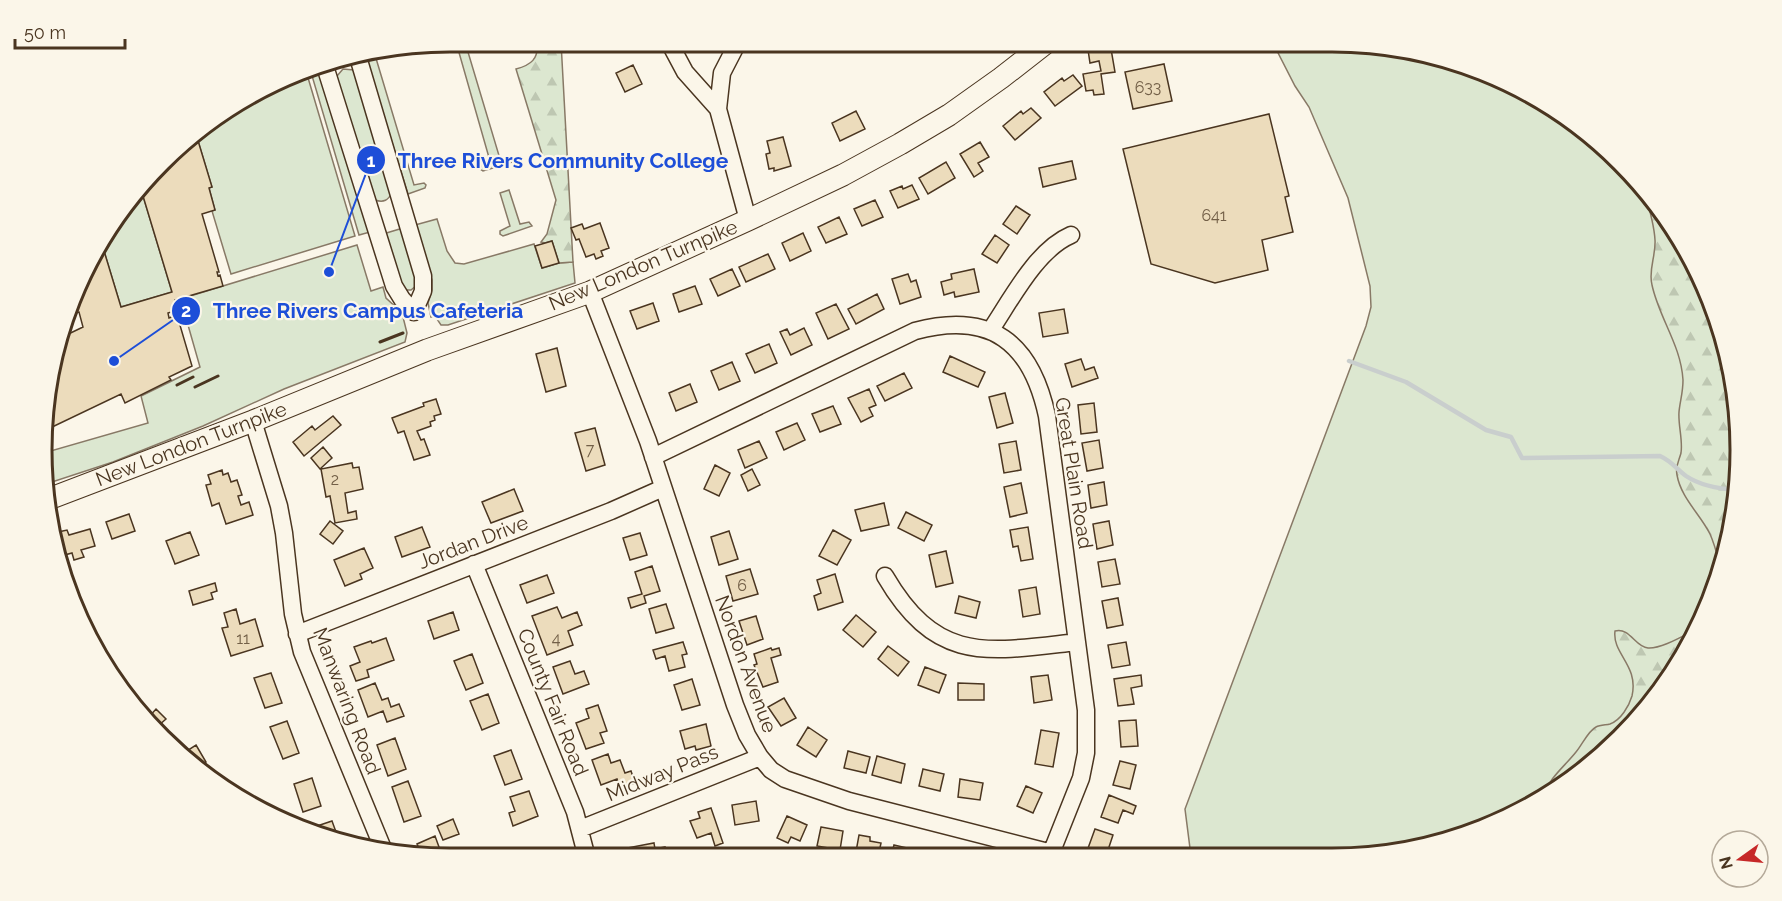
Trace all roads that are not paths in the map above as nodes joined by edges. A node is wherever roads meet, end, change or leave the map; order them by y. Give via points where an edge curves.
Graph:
1 (674, 52) edge
2 (733, 52) edge
3 (1034, 52) edge
4 (360, 63) edge
5 (327, 73) edge
6 (718, 109) junction
7 (748, 220) junction
8 (1071, 235) dead end
9 (590, 292) junction
10 (990, 331) junction
11 (253, 421) junction
12 (653, 457) junction
13 (663, 488) junction
14 (55, 496) edge
15 (474, 564) junction
16 (885, 576) dead end
17 (297, 634) junction
18 (1077, 642) junction
19 (760, 757) junction
20 (580, 829) junction
21 (380, 842) edge
22 (585, 848) edge
23 (1025, 848) edge
24 (1054, 848) edge

1 - 6 street via 685,72
2 - 6 street via 722,73
3 - 7 main road, New London Turnpike via 949,115 900,144
4 - 5 street via 423,276 423,291 414,312 394,286
6 - 7 street
7 - 9 main road, New London Turnpike
8 - 10 street via 1042,256
9 - 11 main road, New London Turnpike via 427,350
9 - 12 street, Nordon Avenue
10 - 12 street, Great Plain Road via 952,326 909,334
10 - 18 street, Great Plain Road via 1023,356 1042,396
11 - 14 main road, New London Turnpike
11 - 17 street, Manwaring Road via 281,515
12 - 13 street, Nordon Avenue
13 - 15 street, Jordan Drive
13 - 19 street, Nordon Avenue via 735,705
15 - 17 street, Jordan Drive
15 - 20 street, County Fair Road
16 - 18 street via 916,618 936,635 954,643 993,650
17 - 21 street, Manwaring Road via 310,675
18 - 24 street, Great Plain Road via 1086,710 1086,753 1076,794
19 - 20 street, Midway Pass
19 - 23 street, Nordon Avenue via 778,776 817,791
20 - 22 street, County Fair Road

